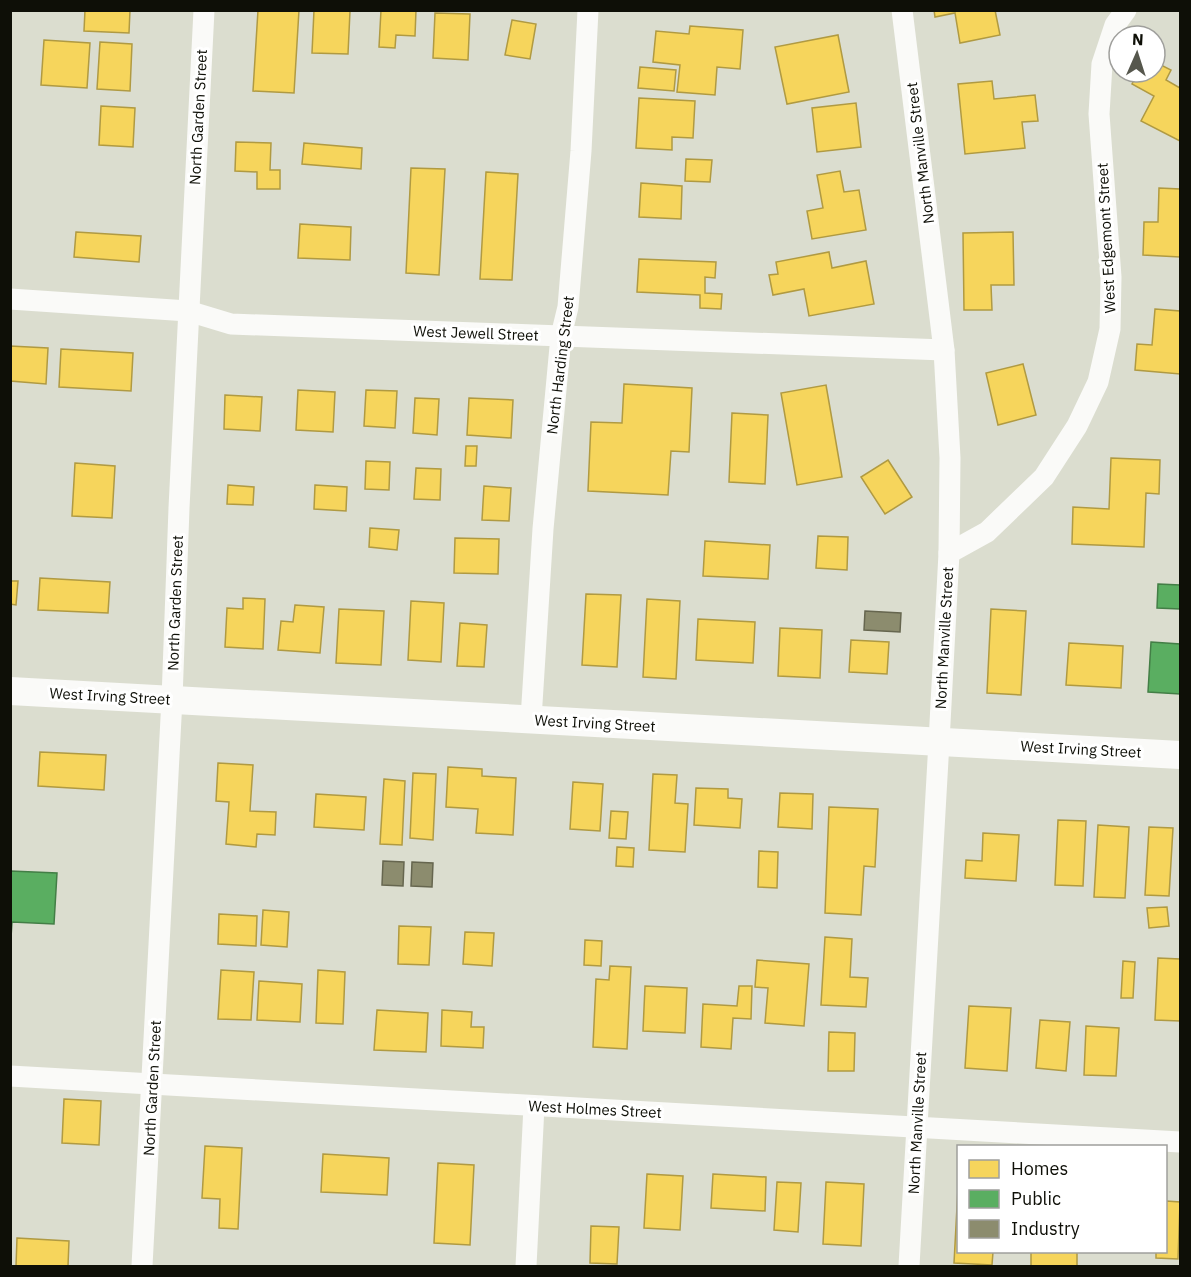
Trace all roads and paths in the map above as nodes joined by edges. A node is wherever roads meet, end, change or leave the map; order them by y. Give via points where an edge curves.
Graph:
1 (204, 10) edge
2 (588, 10) edge
3 (902, 10) edge
4 (1126, 10) edge
5 (10, 299) edge
6 (188, 311) junction
7 (561, 336) junction
8 (944, 350) junction
9 (949, 553) junction
10 (10, 690) edge
11 (172, 699) junction
12 (531, 719) junction
13 (939, 742) junction
14 (1180, 755) edge
15 (10, 1076) edge
16 (152, 1085) junction
17 (534, 1106) junction
18 (917, 1127) junction
19 (1180, 1143) edge
20 (142, 1266) edge
21 (526, 1266) edge
22 (909, 1266) edge

1 - 6 street, North Garden Street
2 - 7 street, North Harding Street via 568,308
3 - 8 street, North Manville Street
4 - 9 street, West Edgemont Street via 1115,25 1102,64 1099,114 1111,277 1110,329 1098,382 1077,426 1044,477 987,532
5 - 6 street, West Jewell Street
6 - 7 street, West Jewell Street via 231,324
6 - 11 street, North Garden Street
7 - 8 street, West Jewell Street
7 - 12 street, North Harding Street
8 - 9 street, North Manville Street via 950,458
9 - 13 street, North Manville Street
10 - 11 street, West Irving Street
11 - 12 street, West Irving Street
11 - 16 street, North Garden Street
12 - 13 street, West Irving Street
13 - 14 street, West Irving Street
13 - 18 street, North Manville Street
15 - 16 street, West Holmes Street
16 - 17 street, West Holmes Street
16 - 20 street, North Garden Street
17 - 18 street, West Holmes Street
17 - 21 street
18 - 19 street, West Holmes Street
18 - 22 street, North Manville Street

